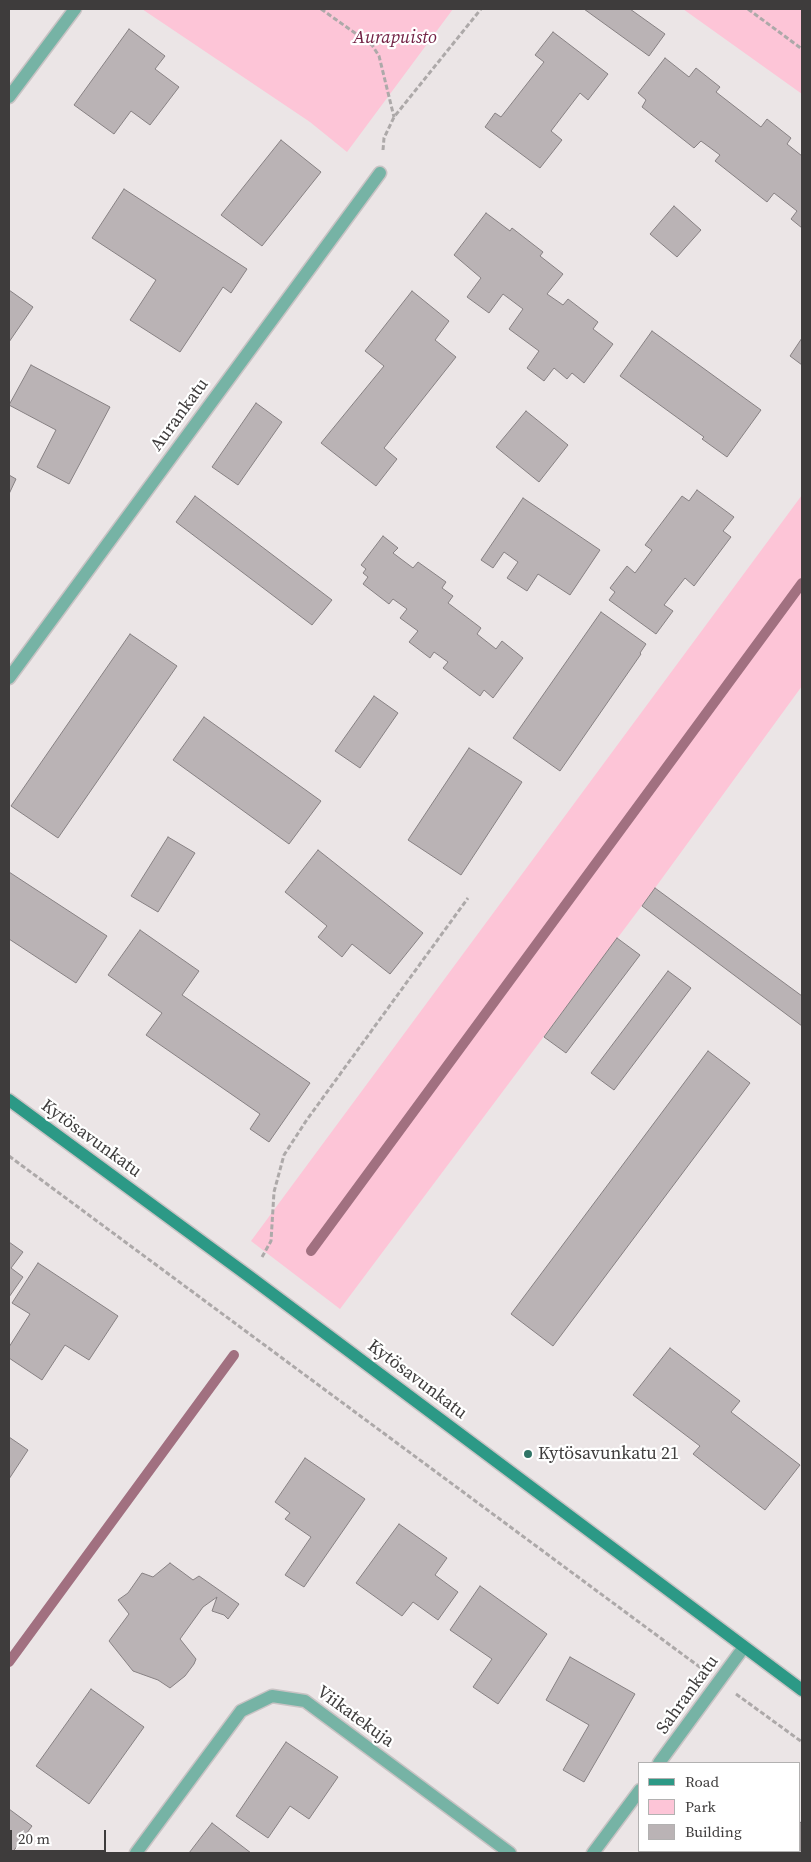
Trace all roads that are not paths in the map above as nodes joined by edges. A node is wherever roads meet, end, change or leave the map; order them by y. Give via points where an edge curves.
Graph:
1 (75, 9) edge
2 (9, 97) edge
3 (380, 173) road end
4 (9, 678) edge
5 (9, 1100) edge
6 (744, 1647) junction
7 (802, 1690) edge
8 (660, 1762) edge
9 (638, 1793) edge
10 (136, 1853) edge
11 (510, 1853) edge
12 (594, 1853) edge

1 - 2 street
3 - 4 street, Aurankatu
5 - 6 street, Kytösavunkatu
6 - 7 street, Kytösavunkatu
6 - 8 street, Sahrankatu
9 - 12 street
10 - 11 street, Viikatekuja via 241,1711 272,1696 305,1701

